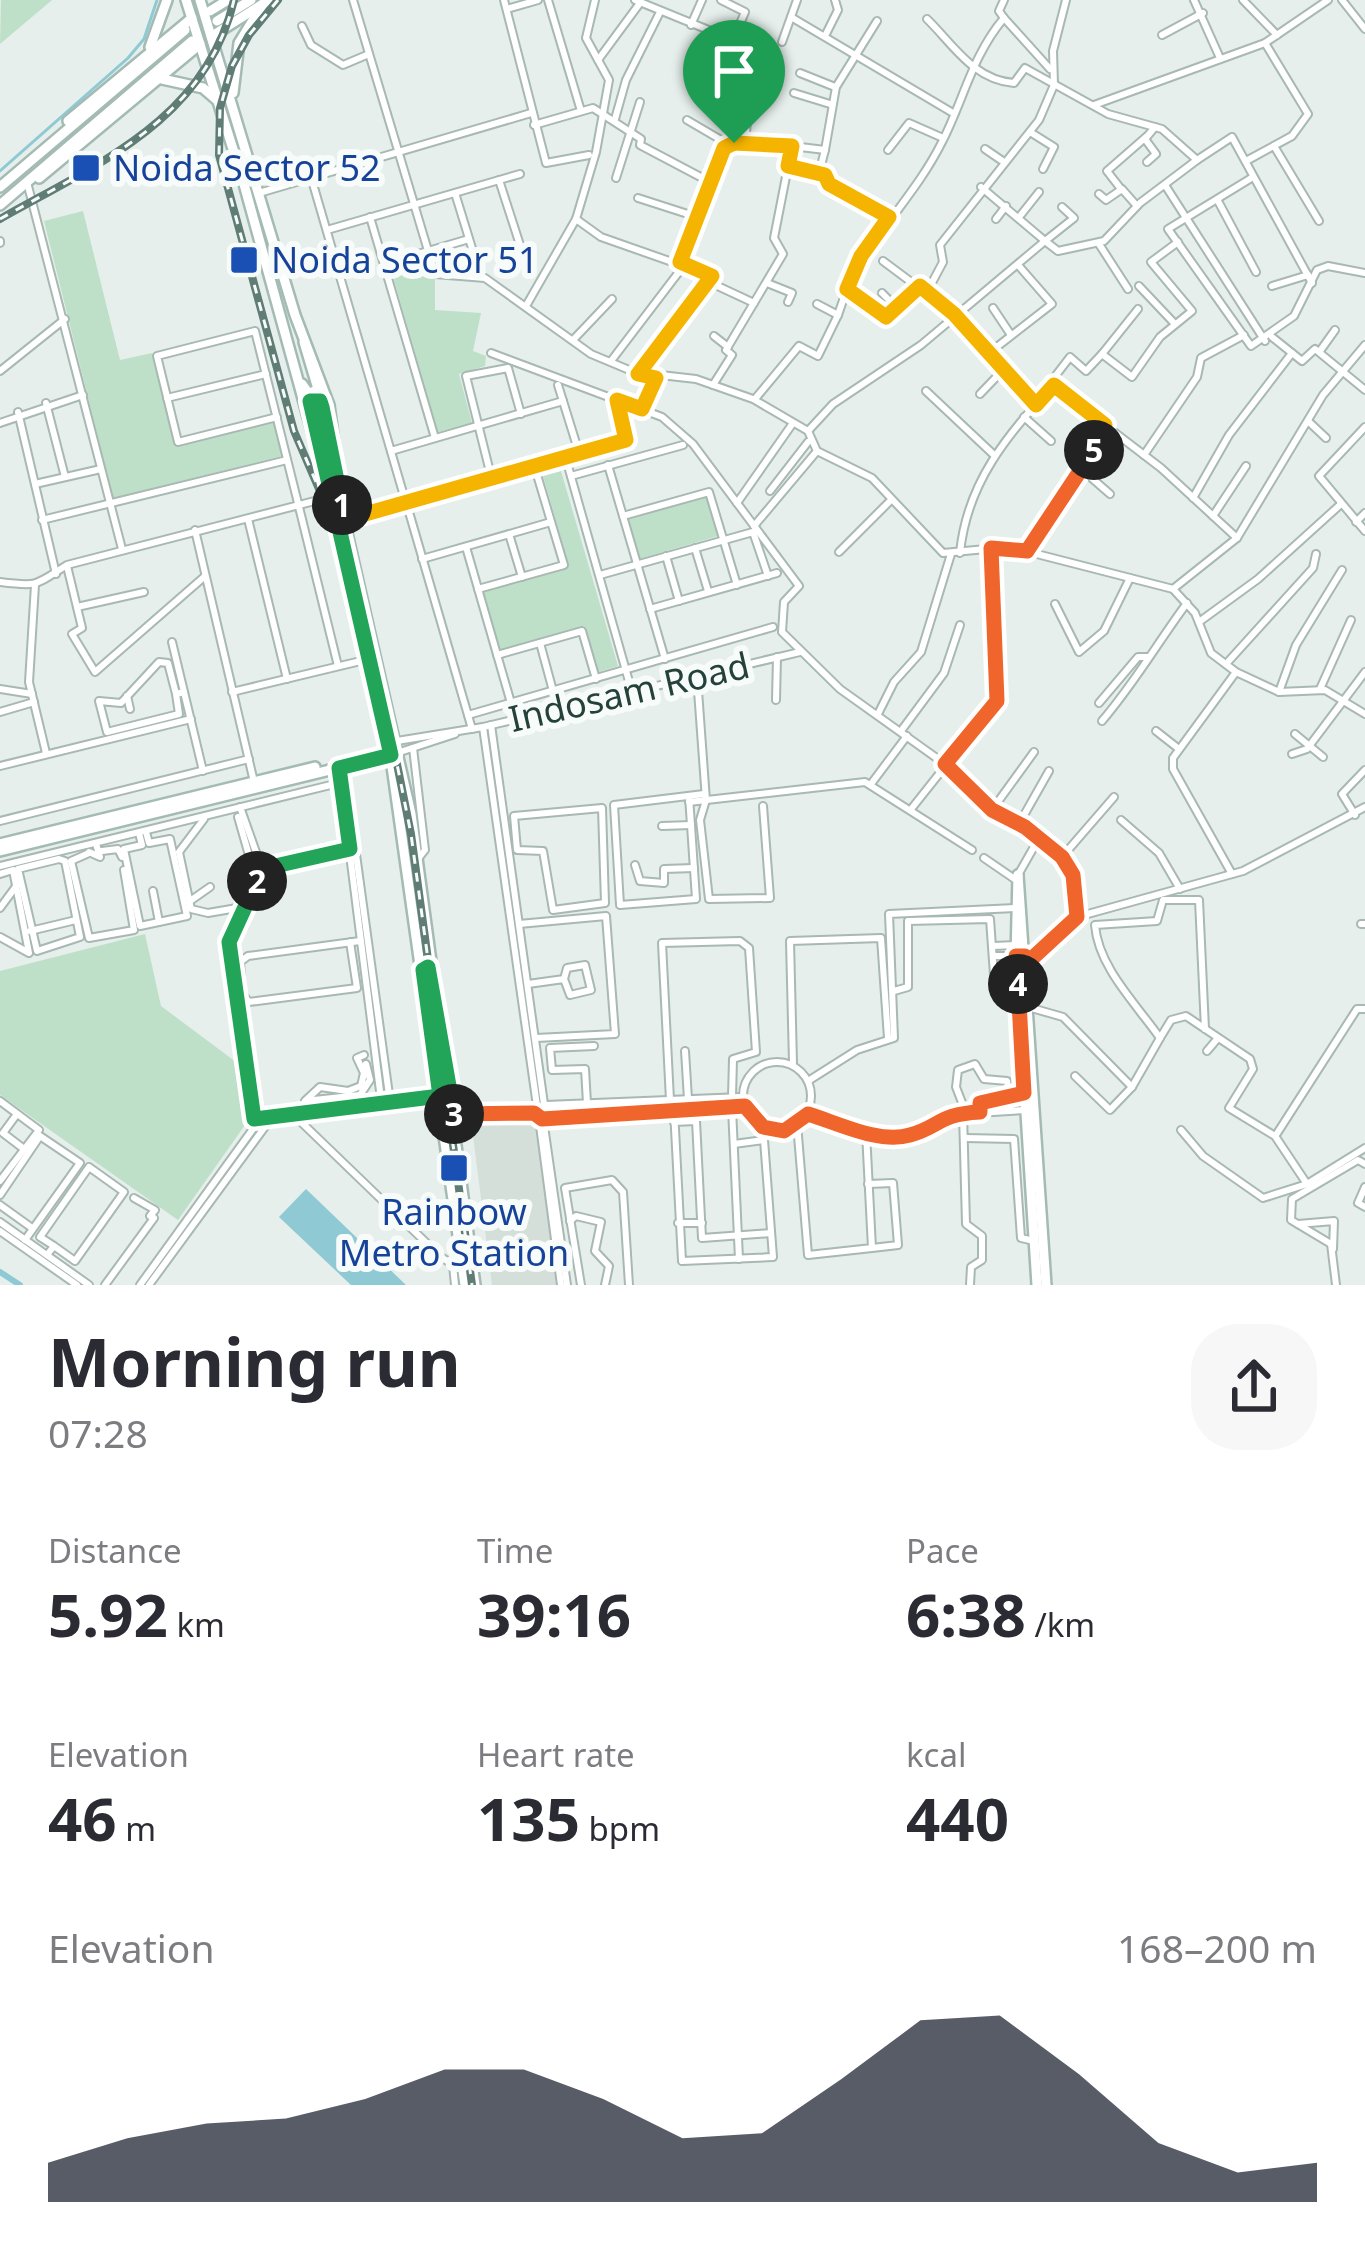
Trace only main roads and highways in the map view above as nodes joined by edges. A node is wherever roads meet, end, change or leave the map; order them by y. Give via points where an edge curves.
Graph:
1 (167, 0) edge
2 (186, 0) edge
3 (224, 0) edge
4 (261, 1) edge
5 (208, 11) edge
6 (191, 18) junction
7 (184, 30) dead end
8 (212, 36) junction
9 (196, 42) junction
10 (148, 52) junction
11 (160, 79) junction
12 (217, 100) junction
13 (235, 113) junction
14 (15, 174) junction
15 (27, 184) junction
16 (0, 187) edge
17 (0, 205) edge
18 (304, 336) junction
19 (286, 339) junction
20 (336, 468) junction
21 (322, 473) junction
22 (395, 749) junction
23 (4, 848) edge
24 (425, 951) junction
25 (1021, 955) junction
26 (428, 969) junction
27 (465, 1285) edge
28 (475, 1285) edge
29 (1037, 1285) edge
30 (1046, 1285) edge

1 - 10 main road
2 - 6 main road
3 - 5 main road
4 - 5 main road
4 - 8 main road
4 - 13 main road via 239,43
5 - 8 main road
6 - 9 main road
6 - 10 main road
7 - 14 main road
8 - 13 main road
9 - 11 main road
9 - 12 main road
9 - 15 main road
10 - 14 main road
11 - 12 main road via 202,88
11 - 15 main road
12 - 19 main road
13 - 18 main road
14 - 16 main road
15 - 17 main road
18 - 19 main road via 318,389 309,394
18 - 20 main road via 325,387
19 - 21 main road
20 - 21 main road via 320,401 310,401
20 - 22 main road
21 - 22 main road
22 - 23 main road
22 - 23 main road
22 - 24 main road
22 - 24 main road
24 - 26 main road
25 - 25 main road via 1015,908 1018,879
25 - 29 main road
25 - 30 main road
26 - 27 main road
26 - 28 main road

